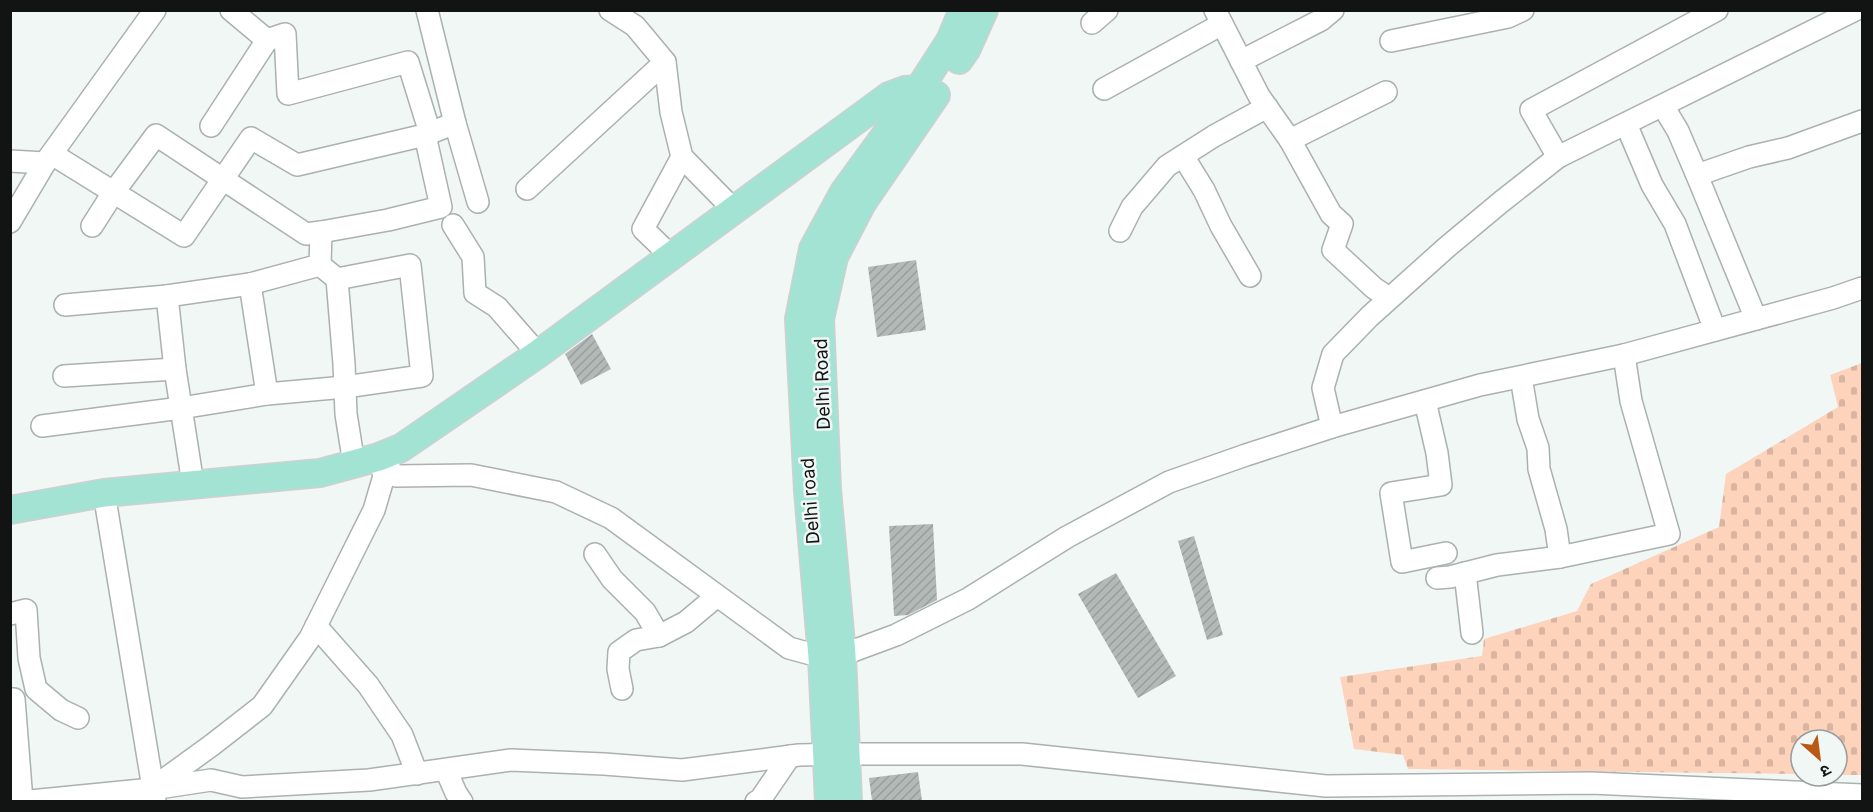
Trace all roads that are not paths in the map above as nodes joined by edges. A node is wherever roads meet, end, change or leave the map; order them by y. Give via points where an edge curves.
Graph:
1 (155, 10) edge
2 (231, 10) edge
3 (427, 10) edge
4 (610, 10) edge
5 (963, 10) edge
6 (984, 10) edge
7 (1333, 10) edge
8 (1523, 10) edge
9 (1717, 10) edge
10 (1855, 10) edge
11 (1219, 17) edge
12 (267, 39) junction
13 (1392, 41) dead end
14 (1241, 61) junction
15 (665, 62) junction
16 (1104, 89) dead end
17 (1386, 92) dead end
18 (926, 94) junction
19 (1663, 105) junction
20 (1267, 107) junction
21 (865, 113) junction
22 (1863, 121) edge
23 (455, 123) junction
24 (1626, 124) junction
25 (904, 125) junction
26 (211, 126) dead end
27 (427, 134) junction
28 (1290, 140) junction
29 (1183, 156) junction
30 (682, 157) junction
31 (1558, 157) junction
32 (49, 158) junction
33 (10, 161) edge
34 (1696, 173) junction
35 (224, 180) junction
36 (527, 189) dead end
37 (113, 193) junction
38 (478, 202) dead end
39 (734, 210) junction
40 (10, 222) edge
41 (453, 225) dead end
42 (92, 226) dead end
43 (1119, 231) dead end
44 (321, 232) junction
45 (671, 256) junction
46 (320, 265) junction
47 (1250, 276) dead end
48 (337, 279) junction
49 (250, 284) junction
50 (1863, 288) edge
51 (167, 296) junction
52 (1389, 298) junction
53 (65, 305) dead end
54 (1756, 319) junction
55 (1715, 330) junction
56 (538, 354) junction
57 (1624, 355) junction
58 (175, 369) junction
59 (64, 376) dead end
60 (1521, 377) junction
61 (345, 387) junction
62 (267, 394) junction
63 (1425, 401) junction
64 (181, 408) junction
65 (42, 426) dead end
66 (1332, 427) junction
67 (373, 458) junction
68 (193, 484) junction
69 (104, 493) junction
70 (12, 507) edge
71 (1446, 553) dead end
72 (595, 554) dead end
73 (1560, 557) junction
74 (1465, 573) junction
75 (1437, 578) dead end
76 (717, 596) junction
77 (10, 615) edge
78 (316, 626) junction
79 (1472, 633) dead end
80 (658, 636) junction
81 (832, 656) junction
82 (36, 689) junction
83 (622, 689) dead end
84 (12, 699) edge
85 (78, 718) dead end
86 (836, 754) junction
87 (790, 756) junction
88 (446, 770) junction
89 (417, 774) junction
90 (157, 789) edge
91 (251, 794) edge
92 (1360, 794) edge
93 (1863, 795) edge
94 (21, 801) edge
95 (462, 801) edge
96 (756, 801) edge
97 (829, 801) edge
98 (848, 801) edge

1 - 32 street
2 - 12 street
3 - 23 street
4 - 15 street via 635,26
5 - 18 main road, Delhi Road
6 - 18 main road, Delhi Road via 966,50
7 - 14 street via 1322,20
8 - 13 street via 1508,17
9 - 31 street via 1531,110
10 - 19 street
11 - 14 street
11 - 16 street
12 - 26 street
12 - 27 street via 285,34 288,94 408,62
14 - 20 street
15 - 30 street
15 - 36 street
17 - 28 street
18 - 21 main road via 905,90
18 - 25 main road, Delhi Road
19 - 24 street
19 - 34 street
20 - 28 street
20 - 29 street
21 - 25 main road
21 - 39 main road
22 - 34 street via 1788,148
23 - 27 street
23 - 38 street
24 - 31 street
24 - 55 street via 1652,185 1675,224
25 - 81 main road, Delhi Road via 834,257 820,319
27 - 35 street via 297,165 251,138
27 - 44 street via 441,207
28 - 52 street via 1331,214 1342,224 1334,250
29 - 43 street via 1167,166 1132,207
29 - 47 street
30 - 39 street
30 - 45 street via 643,229
31 - 52 street
32 - 33 street
32 - 37 street
32 - 40 street
34 - 54 street
35 - 37 street via 184,236
35 - 37 street via 156,135
35 - 44 street via 306,234
37 - 42 street
39 - 45 main road
41 - 56 street via 473,257 475,293 497,307
44 - 46 street
45 - 56 main road
46 - 48 street
46 - 49 street
48 - 61 street
48 - 61 street via 410,265 422,376
49 - 51 street
49 - 62 street
50 - 54 street
51 - 53 street
51 - 58 street
52 - 66 street via 1333,354 1323,388
54 - 55 street
55 - 57 street
56 - 67 main road via 401,447
57 - 60 street
57 - 73 street via 1630,400 1669,534
58 - 59 street
58 - 64 street
60 - 63 street
60 - 73 street
61 - 62 street
61 - 67 street via 346,414
62 - 64 street
63 - 66 street
63 - 71 street via 1441,485 1391,494 1402,562
64 - 65 street
64 - 68 street
66 - 81 street via 1169,482 1067,537 968,599 896,635
67 - 68 main road via 320,473
67 - 76 street via 396,476 471,475 556,492 611,518
67 - 78 street via 384,476 374,510
68 - 69 main road
69 - 70 main road
69 - 90 street
72 - 80 street via 612,579 645,612
73 - 74 street
74 - 75 street
74 - 79 street
76 - 80 street via 686,622
76 - 81 street via 789,648
77 - 82 street via 26,610 29,658
78 - 89 street via 368,685 397,726
78 - 90 street via 262,706
80 - 83 street via 636,640 619,652
81 - 86 main road, Delhi Road
82 - 84 street
82 - 85 street via 61,710
84 - 94 street
86 - 87 street
86 - 92 street via 1022,754 1326,786
86 - 97 main road
86 - 98 main road, Delhi Road
87 - 88 street via 682,770 511,760
87 - 96 street
88 - 89 street
88 - 95 street
89 - 91 street
90 - 91 street via 211,780 242,787
90 - 94 street
92 - 93 street via 1591,783

